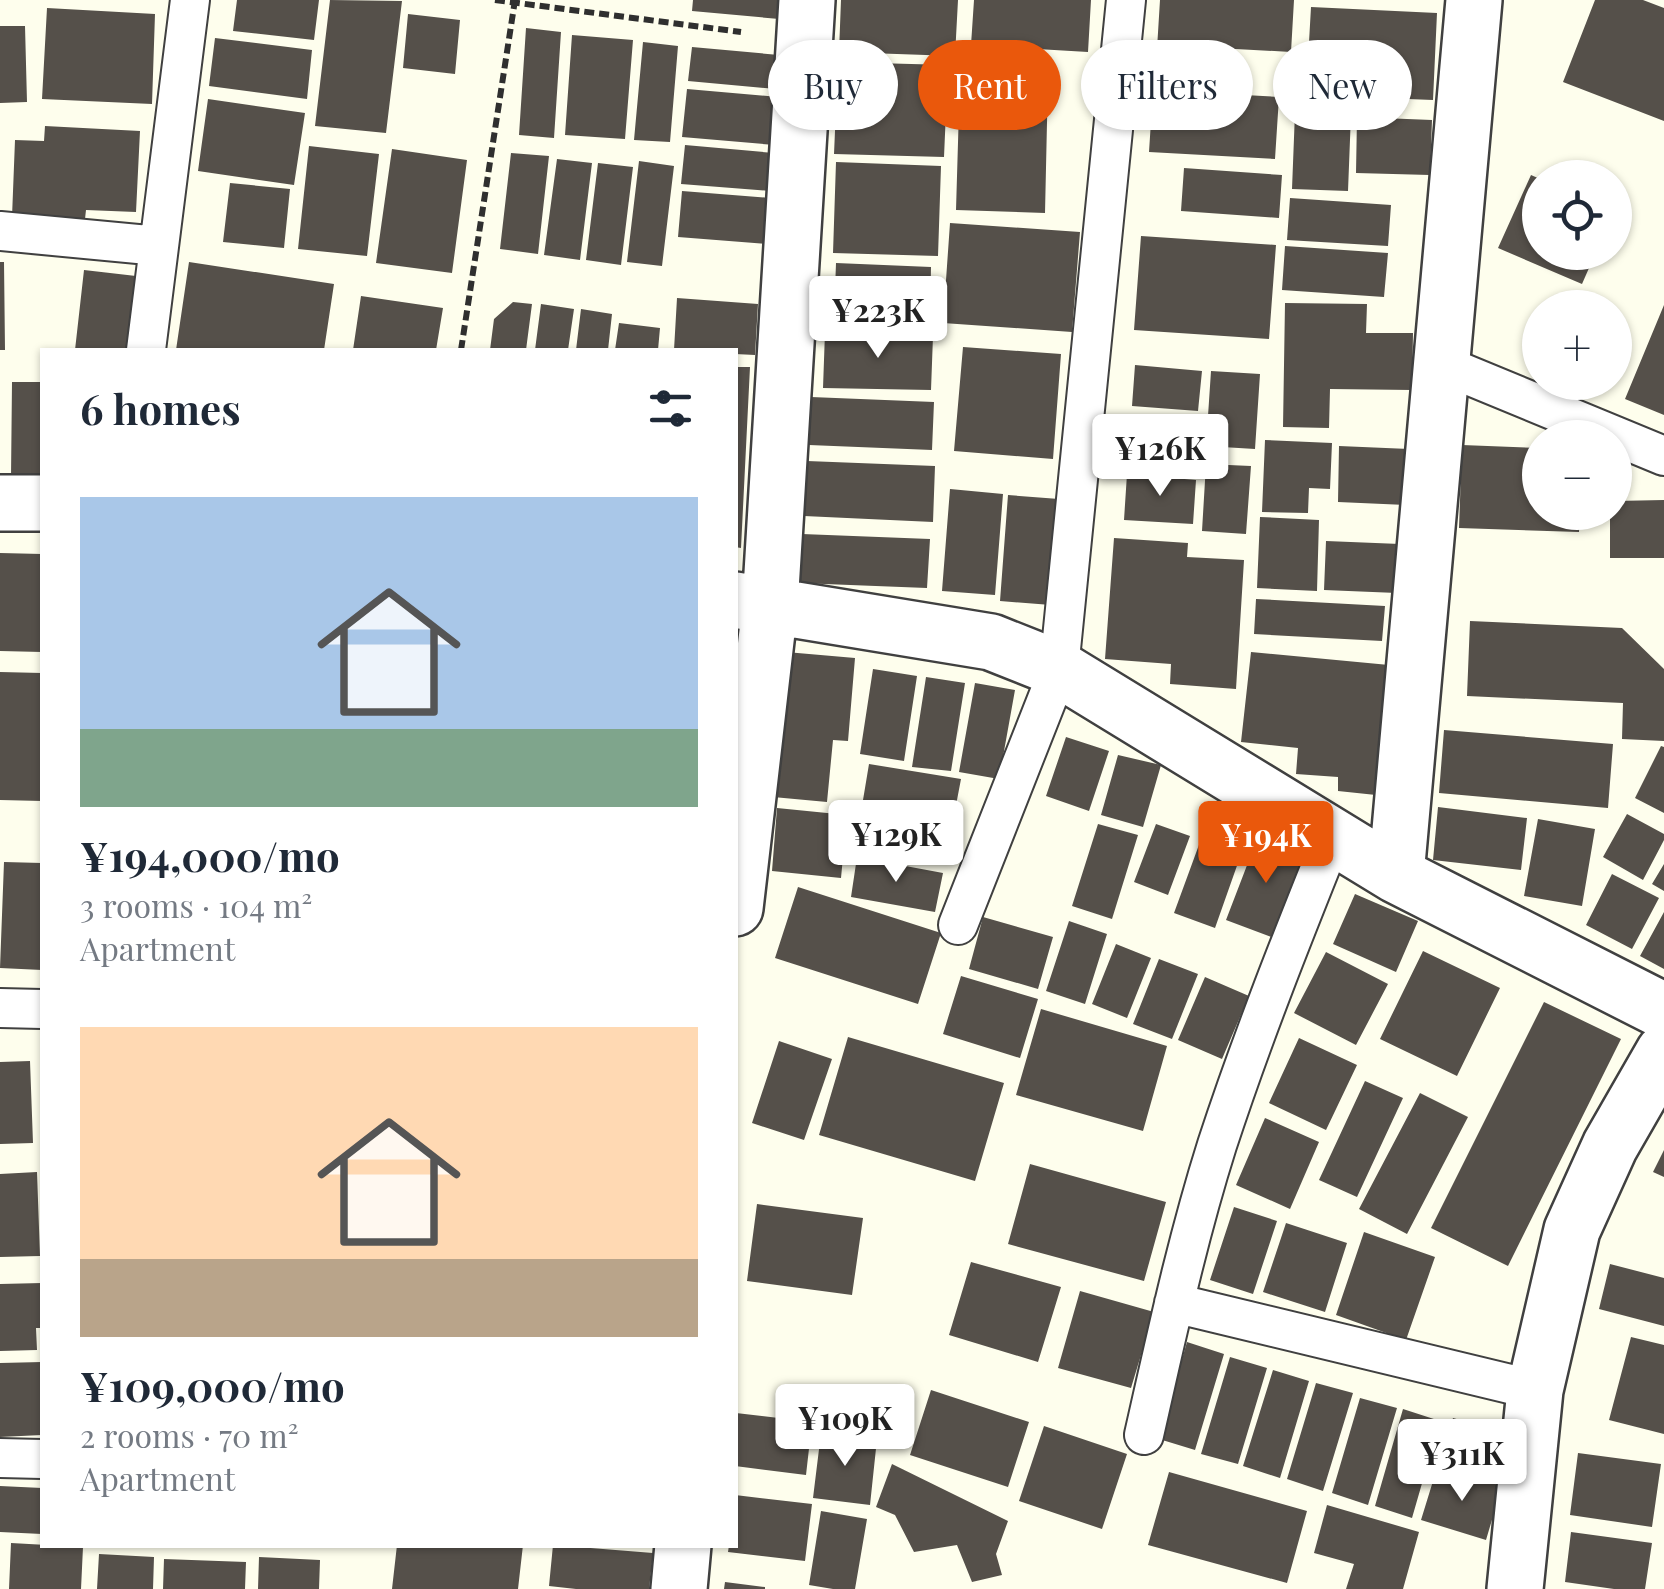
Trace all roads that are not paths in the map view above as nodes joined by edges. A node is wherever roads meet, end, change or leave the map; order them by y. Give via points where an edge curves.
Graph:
1 (190, 0) edge
2 (1126, 0) edge
3 (1474, 0) edge
4 (806, 20) edge
5 (0, 231) edge
6 (159, 246) junction
7 (146, 348) edge
8 (1441, 364) junction
9 (1664, 456) edge
10 (40, 503) edge
11 (0, 504) edge
12 (752, 603) edge
13 (1059, 669) junction
14 (1333, 836) junction
15 (738, 854) edge
16 (1396, 875) junction
17 (958, 925) dead end
18 (0, 1008) edge
19 (40, 1009) edge
20 (1664, 1012) edge
21 (1664, 1052) edge
22 (1174, 1304) junction
23 (1535, 1390) junction
24 (1144, 1435) dead end
25 (0, 1458) edge
26 (40, 1459) edge
27 (682, 1548) edge
28 (680, 1589) edge
29 (1515, 1589) edge

1 - 6 lane
2 - 13 lane
3 - 8 street
4 - 12 street
5 - 6 lane
6 - 7 lane
8 - 9 lane
8 - 16 street
10 - 11 street
12 - 13 street via 991,642
12 - 15 street
13 - 14 street
13 - 17 lane
14 - 16 street
14 - 22 lane via 1217,1146
16 - 20 street
18 - 19 lane
21 - 23 street via 1572,1230
22 - 23 lane
22 - 24 lane
23 - 29 street
25 - 26 lane
27 - 28 street

